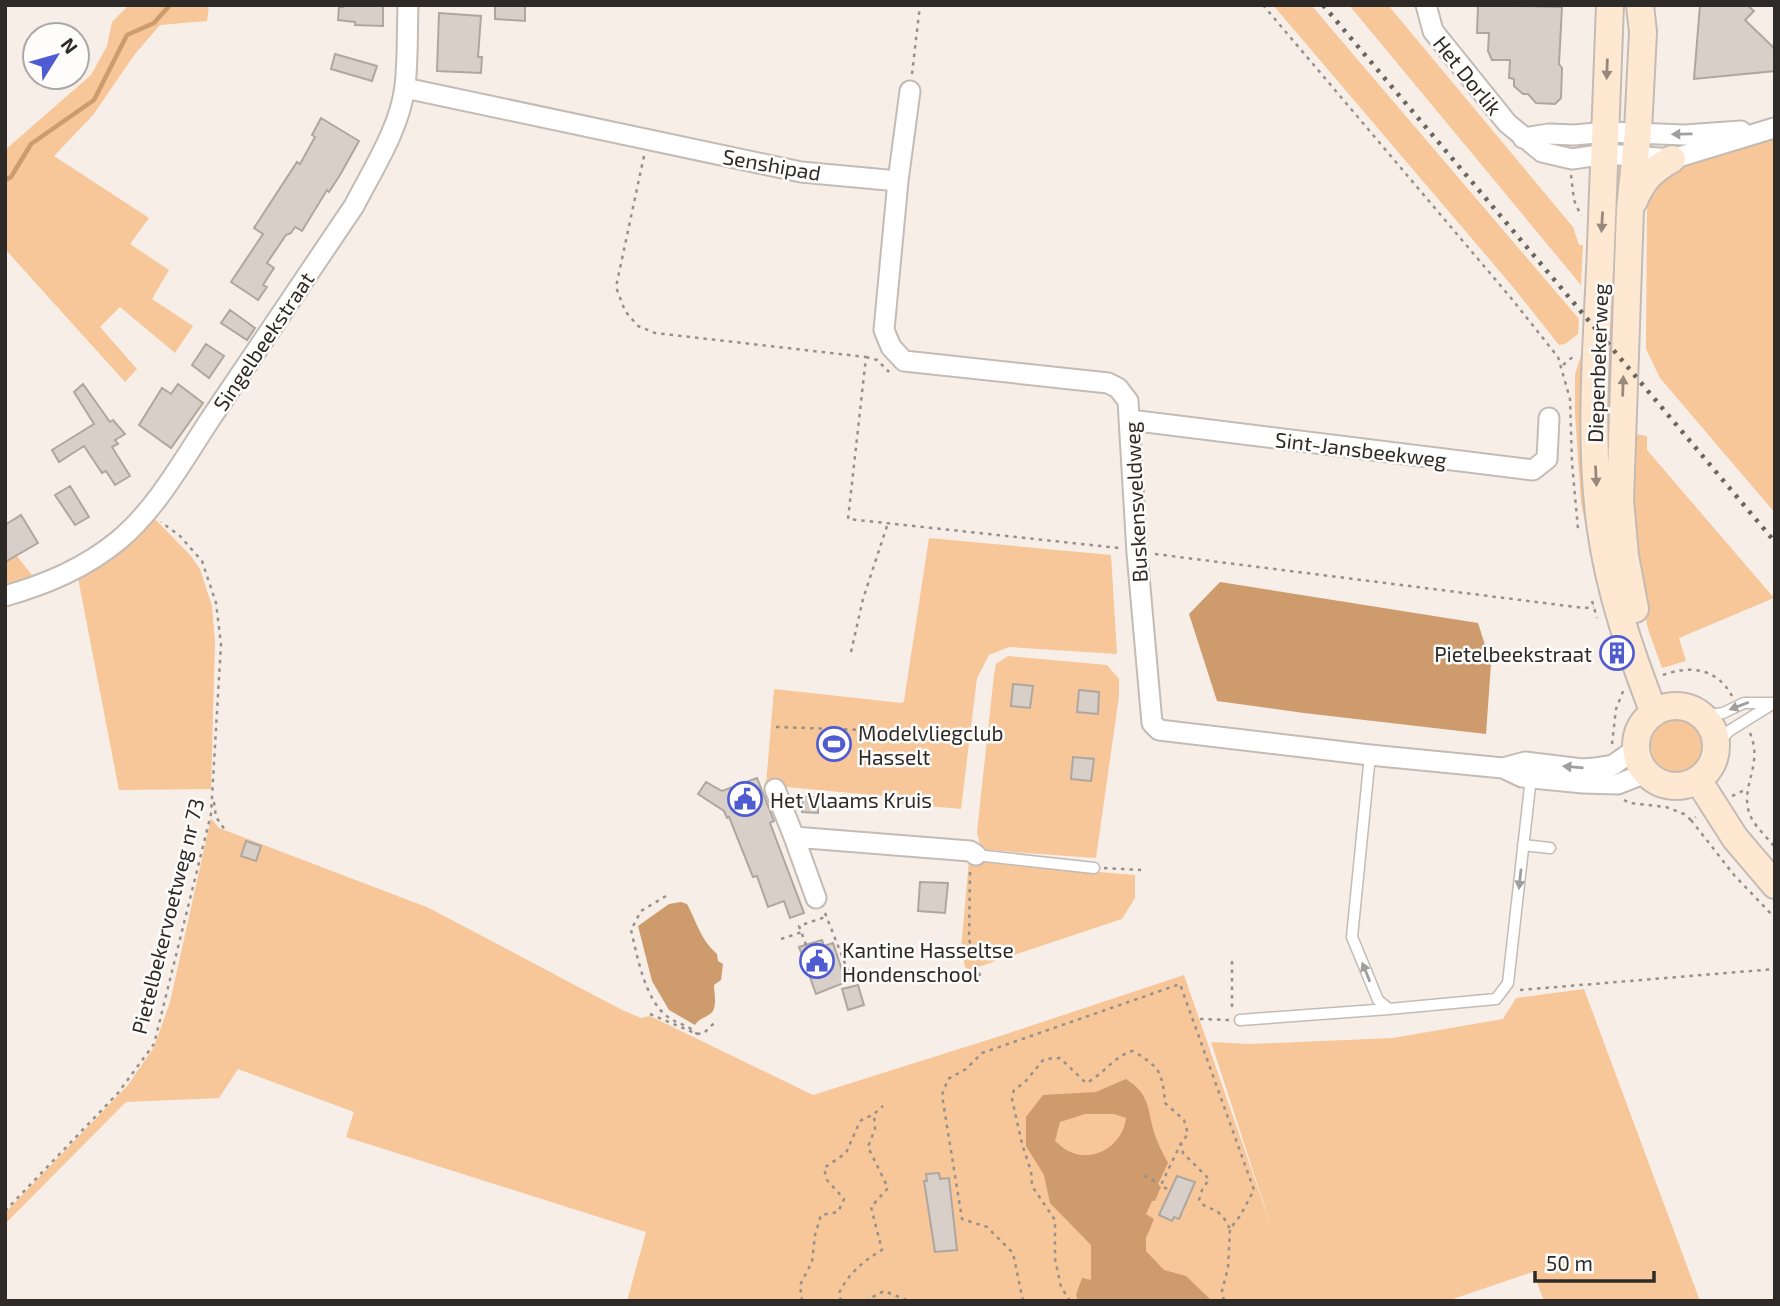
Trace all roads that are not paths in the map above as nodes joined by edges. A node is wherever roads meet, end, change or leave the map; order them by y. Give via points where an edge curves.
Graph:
1 (408, 5) edge
2 (1426, 5) edge
3 (1610, 5) edge
4 (1640, 5) edge
5 (405, 88) junction
6 (910, 91) road end
7 (1774, 128) edge
8 (1606, 143) junction
9 (1636, 143) junction
10 (1672, 159) junction
11 (898, 181) junction
12 (1630, 209) junction
13 (1549, 418) dead end
14 (1130, 419) junction
15 (5, 596) edge
16 (1661, 710) junction
17 (1704, 716) junction
18 (1717, 744) junction
19 (1370, 755) junction
20 (1641, 761) junction
21 (1531, 770) junction
22 (1698, 780) junction
23 (775, 789) dead end
24 (793, 837) junction
25 (1523, 845) junction
26 (1550, 848) dead end
27 (973, 853) joint
28 (1094, 868) road end
29 (1775, 885) edge
30 (817, 898) road end
31 (1389, 1009) junction
32 (1240, 1020) dead end

1 - 5 street, Singelbeekstraat
2 - 8 street, Het Dorlik via 1433,31 1523,138 1574,135
3 -> 8 main road, Diepenbekerweg
4 - 9 main road, Diepenbekerweg via 1643,32
5 - 11 street, Senshipad via 802,172
5 - 15 street, Singelbeekstraat via 394,124 354,206 147,511 92,561
6 - 11 street, Buskensveldweg
7 -> 9 street
7 - 10 street
8 - 9 street, Het Dorlik
8 -> 16 main road, Diepenbekerweg via 1595,383 1596,484 1610,580 1627,642
9 - 10 street
9 - 12 main road, Diepenbekerweg
10 - 12 main road via 1642,181
11 - 14 street, Buskensveldweg via 884,330 904,361 1108,383 1128,401
16 -> 12 main road, Diepenbekerweg via 1637,618 1620,500
13 - 14 street, Sint-Jansbeekweg via 1547,459 1533,470
14 - 19 street, Buskensveldweg via 1152,723 1159,730
16 - 17 main road via 1690,708
16 - 20 main road via 1642,724 1638,733
17 - 18 main road
18 -> 17 lane via 1775,702 1744,703
18 - 22 main road via 1709,770
19 - 21 street, Buskensveldweg via 1503,768 1525,762
31 -> 19 lane via 1378,1000 1352,937
20 - 21 street, Buskensveldweg
20 - 22 main road via 1661,783 1687,785
21 - 25 lane
22 - 29 main road via 1735,838
23 - 24 street
24 - 27 street
24 - 30 street
25 - 26 lane
25 -> 31 lane via 1508,984 1502,992 1496,999
27 - 28 lane
31 - 32 lane

